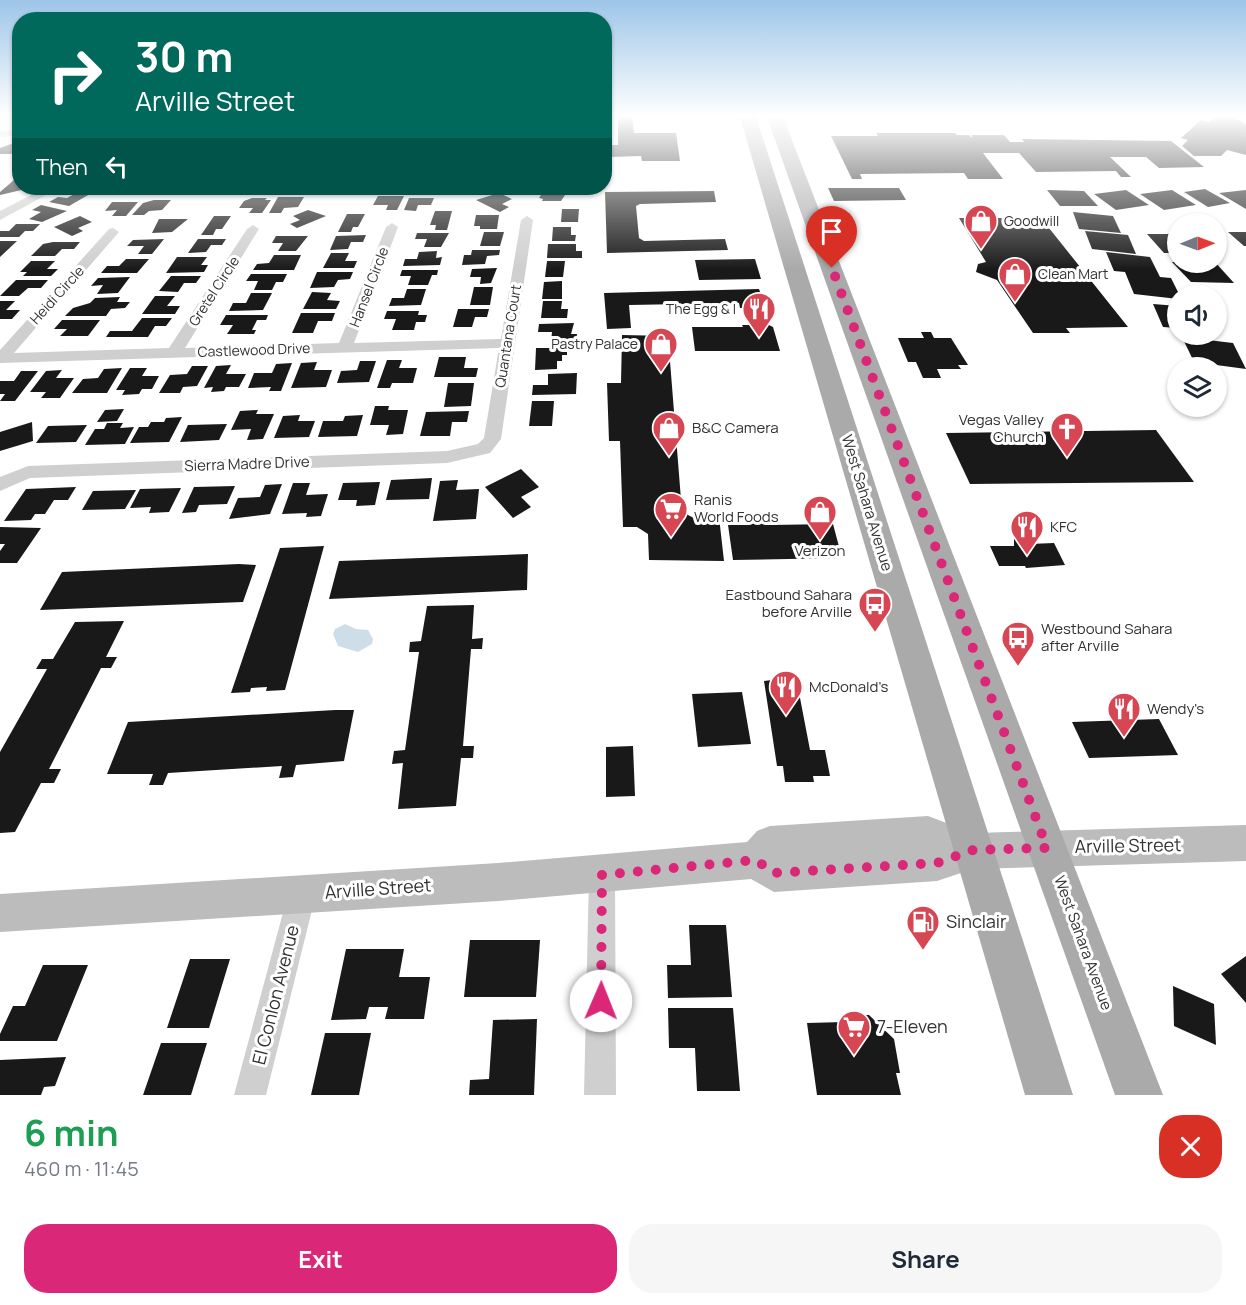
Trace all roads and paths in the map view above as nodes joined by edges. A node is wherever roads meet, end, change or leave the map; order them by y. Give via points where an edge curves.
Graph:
1 (764, 168) edge
2 (794, 168) edge
3 (765, 173) junction
4 (39, 195) edge
5 (0, 208) edge
6 (14, 208) junction
7 (776, 208) junction
8 (0, 216) edge
9 (813, 217) junction
10 (526, 220) dead end
11 (392, 227) dead end
12 (253, 229) dead end
13 (113, 232) dead end
14 (507, 343) junction
15 (345, 347) junction
16 (174, 352) junction
17 (0, 358) edge
18 (826, 373) junction
19 (837, 405) junction
20 (884, 413) junction
21 (895, 438) junction
22 (484, 449) joint
23 (4, 481) edge
24 (1246, 843) edge
25 (1047, 848) junction
26 (973, 850) junction
27 (602, 875) junction
28 (302, 894) junction
29 (0, 913) edge
30 (250, 1095) edge
31 (600, 1095) edge
32 (1049, 1095) edge
33 (1139, 1095) edge

1 - 3 main road, West Sahara Avenue
2 - 9 main road, West Sahara Avenue
3 - 7 main road, West Sahara Avenue
3 - 9 main road via 782,186 793,204
4 - 6 street
5 - 6 street
6 - 8 street
7 - 9 main road via 790,209 799,218
7 - 18 main road, West Sahara Avenue
9 - 20 main road, West Sahara Avenue
10 - 14 street, Quantana Court
11 - 15 street, Hansel Circle
12 - 16 street, Gretel Circle
13 - 17 street, Heidi Circle
14 - 15 street, Castlewood Drive
14 - 22 street, Quantana Court via 492,439
15 - 16 street, Castlewood Drive
16 - 17 street, Castlewood Drive
18 - 19 main road, West Sahara Avenue
18 - 20 main road via 846,381 859,398
19 - 21 main road via 857,408 872,424
19 - 26 main road, West Sahara Avenue
20 - 21 main road, West Sahara Avenue
21 - 25 main road, West Sahara Avenue
22 - 23 street, Sierra Madre Drive via 447,458 28,472
24 - 25 main road, Arville Street
25 - 26 main road, Arville Street
25 - 33 main road, West Sahara Avenue
26 - 27 main road, Arville Street via 937,863 774,873 756,860
26 - 32 main road, West Sahara Avenue
27 - 28 main road, Arville Street
27 - 31 street
28 - 29 main road, Arville Street
28 - 30 street, El Conlon Avenue

